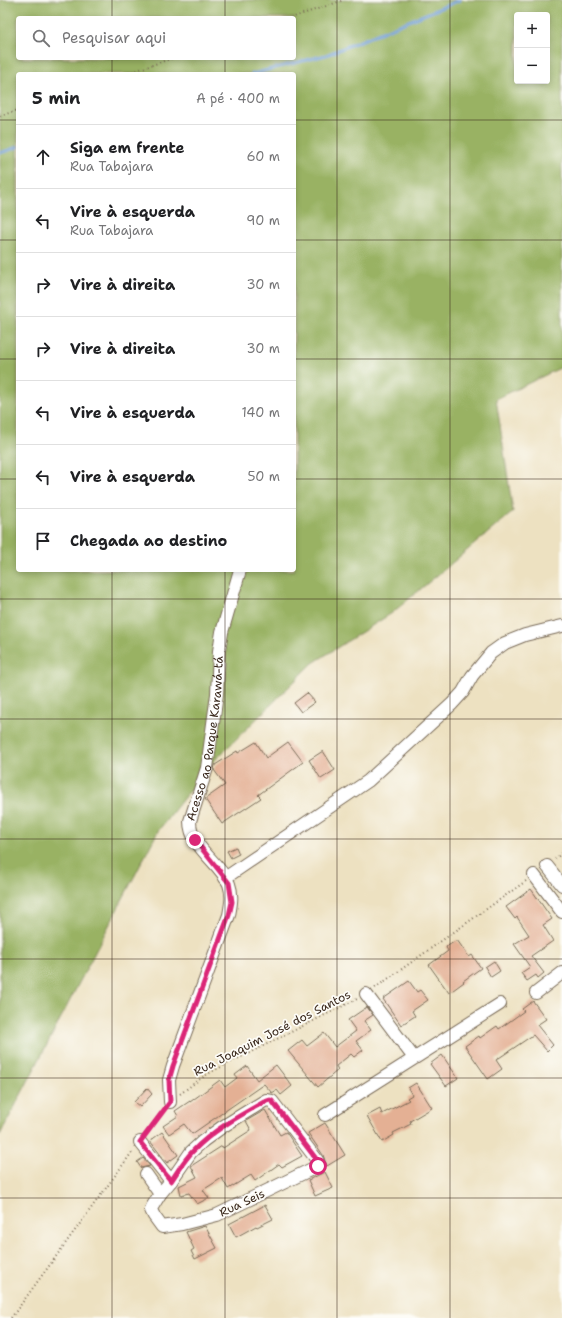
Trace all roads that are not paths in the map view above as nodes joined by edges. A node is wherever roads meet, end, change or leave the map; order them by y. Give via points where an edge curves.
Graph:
1 (239, 572) edge
2 (562, 626) edge
3 (547, 866) road end
4 (534, 875) road end
5 (225, 878) junction
6 (562, 885) edge
7 (562, 912) edge
8 (562, 973) edge
9 (536, 993) dead end
10 (366, 994) road end
11 (500, 1004) dead end
12 (414, 1058) junction
13 (170, 1102) road end
14 (325, 1115) dead end
15 (140, 1142) road end
16 (146, 1174) dead end
17 (171, 1181) junction
18 (160, 1194) junction

1 - 5 street, Acesso ao Parque Karawá-tá via 219,650 217,694 207,768 190,821 195,840
2 - 5 street via 525,635 505,643 491,653 452,704 368,781
3 - 6 street
4 - 7 street
5 - 13 street, Acesso ao Parque Karawá-tá via 229,883 232,902 229,915 173,1066 169,1080
8 - 9 street
10 - 12 street
11 - 12 street
12 - 14 street
15 - 17 street
16 - 18 street
17 - 18 street
17 - 18 street, Rua Seis via 203,1141 222,1127 270,1100 317,1160 318,1166 217,1214 182,1224 162,1227 151,1210

